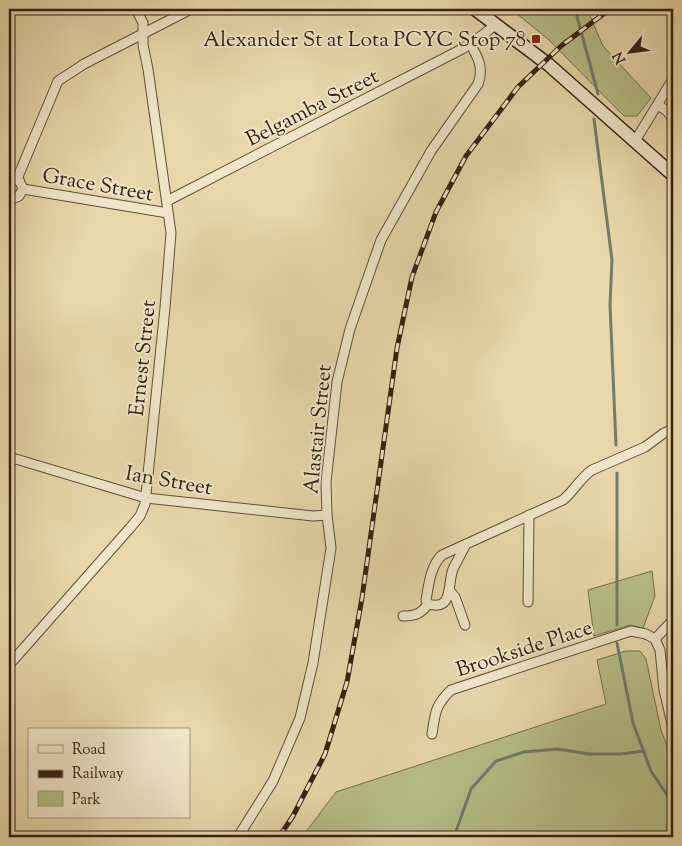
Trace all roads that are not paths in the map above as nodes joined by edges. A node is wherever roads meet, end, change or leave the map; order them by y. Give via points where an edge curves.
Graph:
1 (136, 9) edge
2 (191, 9) edge
3 (475, 9) edge
4 (496, 24) junction
5 (143, 34) junction
6 (470, 44) junction
7 (673, 80) edge
8 (658, 105) junction
9 (673, 118) edge
10 (635, 141) junction
11 (673, 175) edge
12 (13, 179) edge
13 (23, 189) junction
14 (9, 198) edge
15 (167, 201) junction
16 (168, 214) junction
17 (673, 430) edge
18 (9, 456) edge
19 (146, 498) junction
20 (327, 515) junction
21 (529, 515) junction
22 (466, 544) junction
23 (449, 590) junction
24 (528, 602) dead end
25 (428, 604) junction
26 (403, 616) dead end
27 (673, 620) edge
28 (464, 625) dead end
29 (655, 639) junction
30 (9, 664) edge
31 (673, 728) edge
32 (432, 734) dead end
33 (238, 837) edge

1 - 5 street, Ernest Street via 143,23
2 - 5 street
3 - 4 street
4 - 6 street, Belgamba Street
4 - 10 street via 549,65
5 - 12 street via 58,81
5 - 15 street, Ernest Street via 142,45
6 - 15 street, Belgamba Street
6 - 20 street, Alastair Street via 481,66 481,77 431,151 399,207 382,240 350,329 337,382 326,482
7 - 8 street
8 - 9 street
8 - 10 street
10 - 11 street
12 - 13 street via 21,182
13 - 14 street via 19,196
13 - 16 street, Grace Street
15 - 16 street, Ernest Street
16 - 19 street, Ernest Street via 171,233
17 - 21 street via 645,447 592,470 563,500
18 - 19 street, Ian Street
19 - 20 street, Ian Street
19 - 30 street, Ernest Street via 140,516
20 - 33 street, Alastair Street via 331,548 313,663 300,718 273,781
21 - 22 street
21 - 24 street
22 - 23 street via 452,570
22 - 25 street via 442,554 437,560 432,570
23 - 25 street via 444,603
23 - 28 street via 455,597
25 - 26 street via 422,612
27 - 29 street
29 - 31 street via 660,650 664,690
29 - 32 street, Brookside Place via 631,631 451,690 437,707

